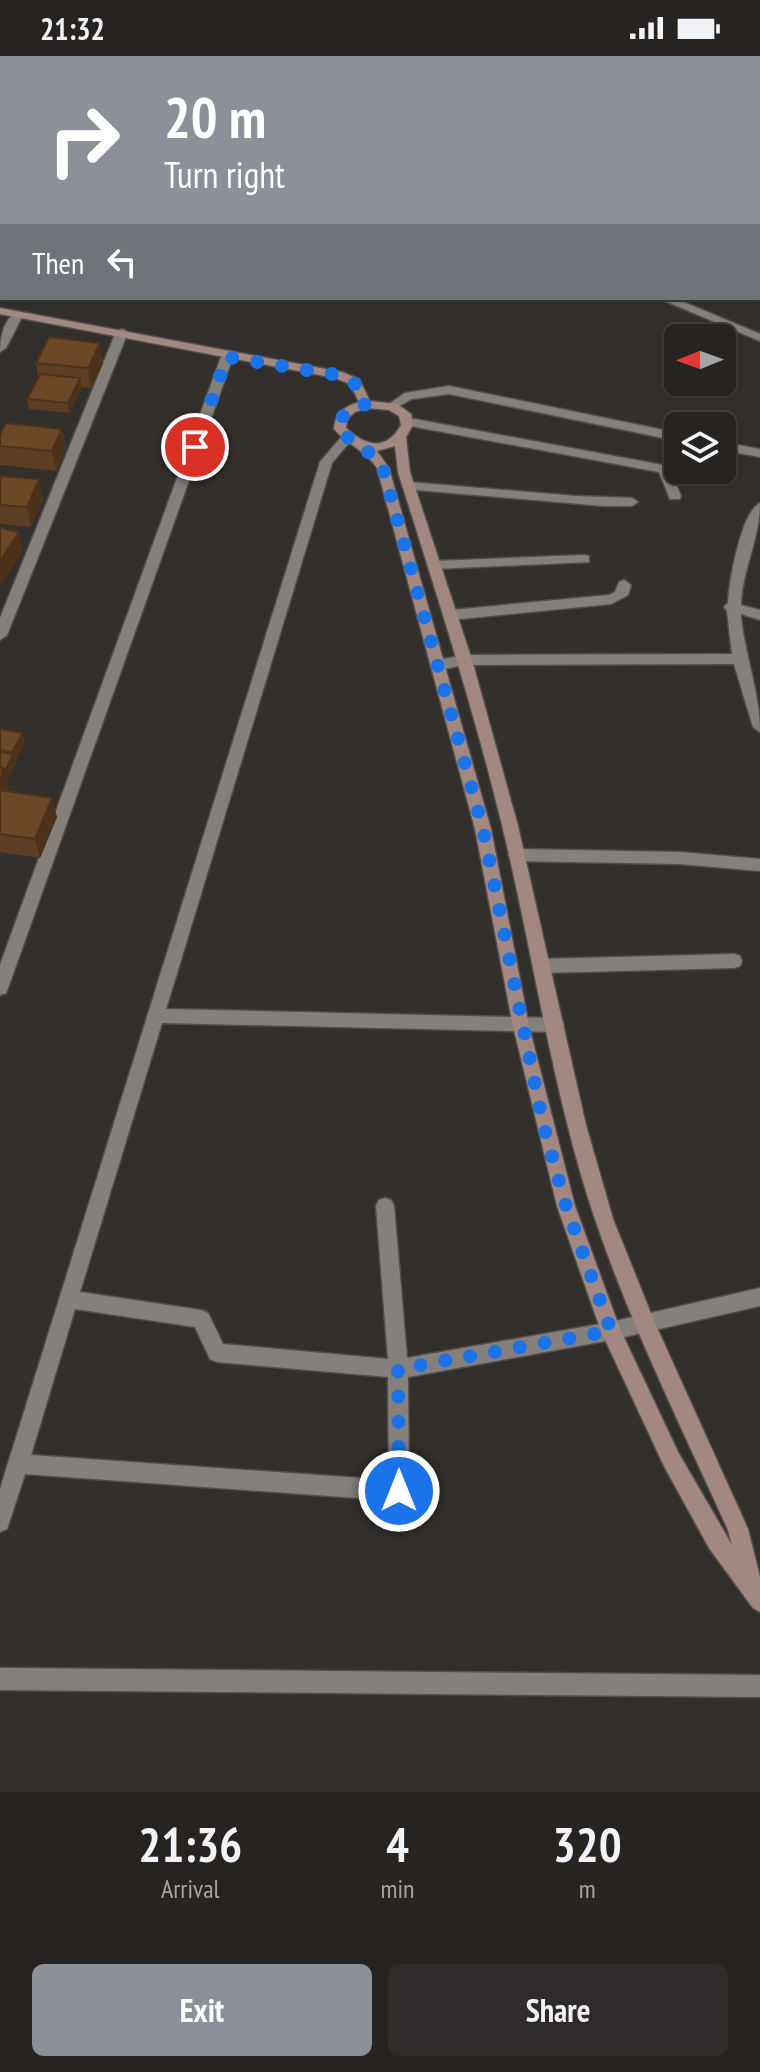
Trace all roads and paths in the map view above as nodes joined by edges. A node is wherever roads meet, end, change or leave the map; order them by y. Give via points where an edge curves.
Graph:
1 (669, 300) edge
2 (0, 311) edge
3 (17, 315) junction
4 (122, 332) junction
5 (760, 338) edge
6 (0, 348) edge
7 (227, 357) junction
8 (366, 404) junction
9 (392, 406) junction
10 (409, 422) junction
11 (664, 434) edge
12 (401, 439) junction
13 (354, 442) junction
14 (736, 449) edge
15 (760, 453) edge
16 (409, 486) junction
17 (675, 496) dead end
18 (632, 502) dead end
19 (760, 507) edge
20 (753, 540) edge
21 (584, 559) dead end
22 (434, 565) junction
23 (624, 585) dead end
24 (731, 607) junction
25 (451, 615) junction
26 (760, 615) edge
27 (0, 635) edge
28 (737, 659) junction
29 (465, 660) junction
30 (438, 665) junction
31 (760, 727) edge
32 (516, 855) junction
33 (760, 865) edge
34 (734, 961) dead end
35 (542, 966) junction
36 (0, 988) edge
37 (157, 1016) junction
38 (556, 1025) junction
39 (521, 1026) junction
40 (385, 1206) dead end
41 (760, 1297) edge
42 (67, 1299) junction
43 (645, 1323) junction
44 (611, 1331) junction
45 (398, 1369) junction
46 (18, 1464) junction
47 (0, 1522) edge
48 (758, 1593) edge
49 (0, 1679) edge
50 (760, 1686) edge

1 - 5 street
2 - 3 main road
3 - 4 main road
3 - 6 street
4 - 7 main road
4 - 27 street
7 - 8 main road via 338,375 355,382
7 - 36 street
8 - 9 main road
8 - 13 main road via 341,418 340,429
9 - 10 main road
9 - 11 street via 409,396 449,390
10 - 12 main road
10 - 17 street via 664,469
12 - 13 main road via 375,447
12 - 16 main road
13 - 30 main road via 375,455 383,468
13 - 37 street via 326,462
14 - 15 street
16 - 18 street via 576,503
16 - 22 main road
19 - 20 street
20 - 24 street
21 - 22 street
22 - 25 main road
23 - 25 street via 621,595 611,599
24 - 26 street
24 - 28 street
25 - 29 main road
28 - 29 street
28 - 31 street
29 - 30 street
29 - 32 main road
30 - 39 main road via 483,829
32 - 33 street
32 - 35 main road
34 - 35 street
35 - 38 main road
37 - 39 street
37 - 42 street
38 - 39 street
38 - 43 main road via 604,1219
39 - 44 main road via 566,1206
40 - 45 street
41 - 43 street
42 - 45 street via 201,1319 217,1353
42 - 46 street
43 - 44 street
43 - 48 main road via 738,1529
44 - 45 street
44 - 48 main road via 716,1541
45 - 46 street via 399,1491
46 - 47 street
49 - 50 street

